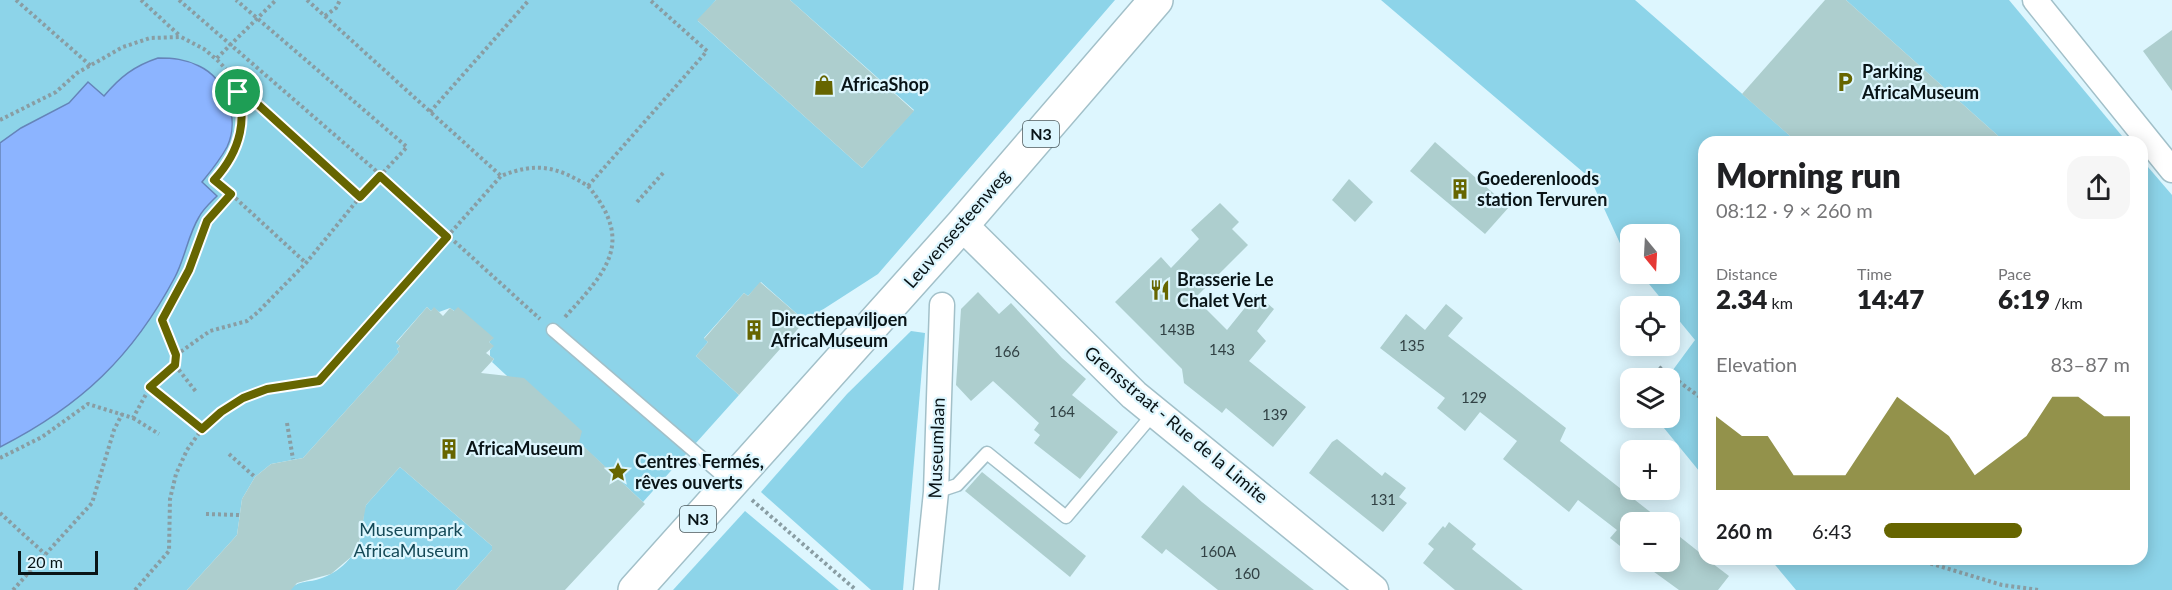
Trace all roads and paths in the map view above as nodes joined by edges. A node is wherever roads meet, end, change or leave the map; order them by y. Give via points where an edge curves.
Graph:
1 (16, 0) edge
2 (141, 0) edge
3 (179, 0) edge
4 (236, 0) edge
5 (276, 0) edge
6 (307, 0) edge
7 (340, 0) edge
8 (529, 0) edge
9 (651, 0) edge
10 (1155, 0) edge
11 (2036, 0) edge
12 (325, 16) junction
13 (256, 18) junction
14 (181, 37) junction
15 (230, 45) junction
16 (216, 59) junction
17 (91, 66) junction
18 (232, 81) junction
19 (430, 112) junction
20 (0, 120) edge
21 (2145, 136) edge
22 (2148, 140) edge
23 (2172, 170) edge
24 (664, 172) dead end
25 (380, 176) junction
26 (501, 176) junction
27 (588, 186) junction
28 (231, 194) junction
29 (360, 197) junction
30 (637, 202) dead end
31 (962, 225) junction
32 (447, 237) junction
33 (306, 263) junction
34 (942, 305) dead end
35 (537, 316) dead end
36 (553, 330) joint
37 (176, 355) junction
38 (175, 365) junction
39 (1659, 367) dead end
40 (150, 387) junction
41 (197, 393) dead end
42 (1698, 396) edge
43 (1155, 412) junction
44 (122, 414) junction
45 (133, 418) junction
46 (287, 423) dead end
47 (202, 429) junction
48 (159, 434) dead end
49 (229, 454) dead end
50 (0, 458) edge
51 (293, 459) dead end
52 (255, 477) dead end
53 (731, 483) junction
54 (936, 492) junction
55 (0, 513) edge
56 (206, 514) dead end
57 (239, 515) dead end
58 (45, 554) junction
59 (1936, 565) edge
60 (13, 590) edge
61 (135, 590) edge
62 (635, 590) edge
63 (856, 590) edge
64 (926, 590) edge
65 (1373, 590) edge
66 (2039, 590) edge

1 - 17 path
2 - 14 path
3 - 15 path
4 - 13 path
5 - 13 path
6 - 12 path
7 - 12 path
8 - 19 path
9 - 27 path via 707,51
10 - 31 main road, Leuvensesteenweg / N3
11 - 21 street
12 - 19 path
13 - 15 path
13 - 25 path via 407,147
14 - 16 path
14 - 17 path via 150,38
15 - 16 path
15 - 25 path
16 - 18 path
17 - 20 path via 56,92
18 - 28 path via 243,120 237,147 214,180
18 - 29 path
19 - 26 path
22 - 23 street
24 - 30 path
25 - 29 path
25 - 32 path
26 - 27 path via 544,167 567,173
26 - 32 path
27 - 36 path via 603,204 610,221 612,251 598,280
28 - 33 path
28 - 37 path via 207,221 189,270 162,320
29 - 33 path
31 - 43 street, Grensstraat - Rue de la Limite via 1110,373
31 - 53 main road, Leuvensesteenweg / N3
32 - 35 path
32 - 47 path via 319,381 267,389 243,398
33 - 37 path via 247,321 210,331
34 - 54 street, Museumlaan
36 - 53 lane
37 - 38 path
38 - 40 path
38 - 41 path
39 - 42 path
40 - 45 path
40 - 47 path
43 - 54 lane via 1066,517 987,453 957,485
43 - 65 street, Grensstraat - Rue de la Limite
44 - 45 path
44 - 50 path via 88,404 42,437
44 - 58 path via 92,503
45 - 48 path
46 - 51 path
47 - 61 path via 176,474 170,499 169,551
49 - 52 path
53 - 62 main road, Leuvensesteenweg / N3
53 - 63 path
54 - 64 street, Museumlaan
55 - 58 path
56 - 57 path
58 - 60 path
59 - 66 path via 2002,585

